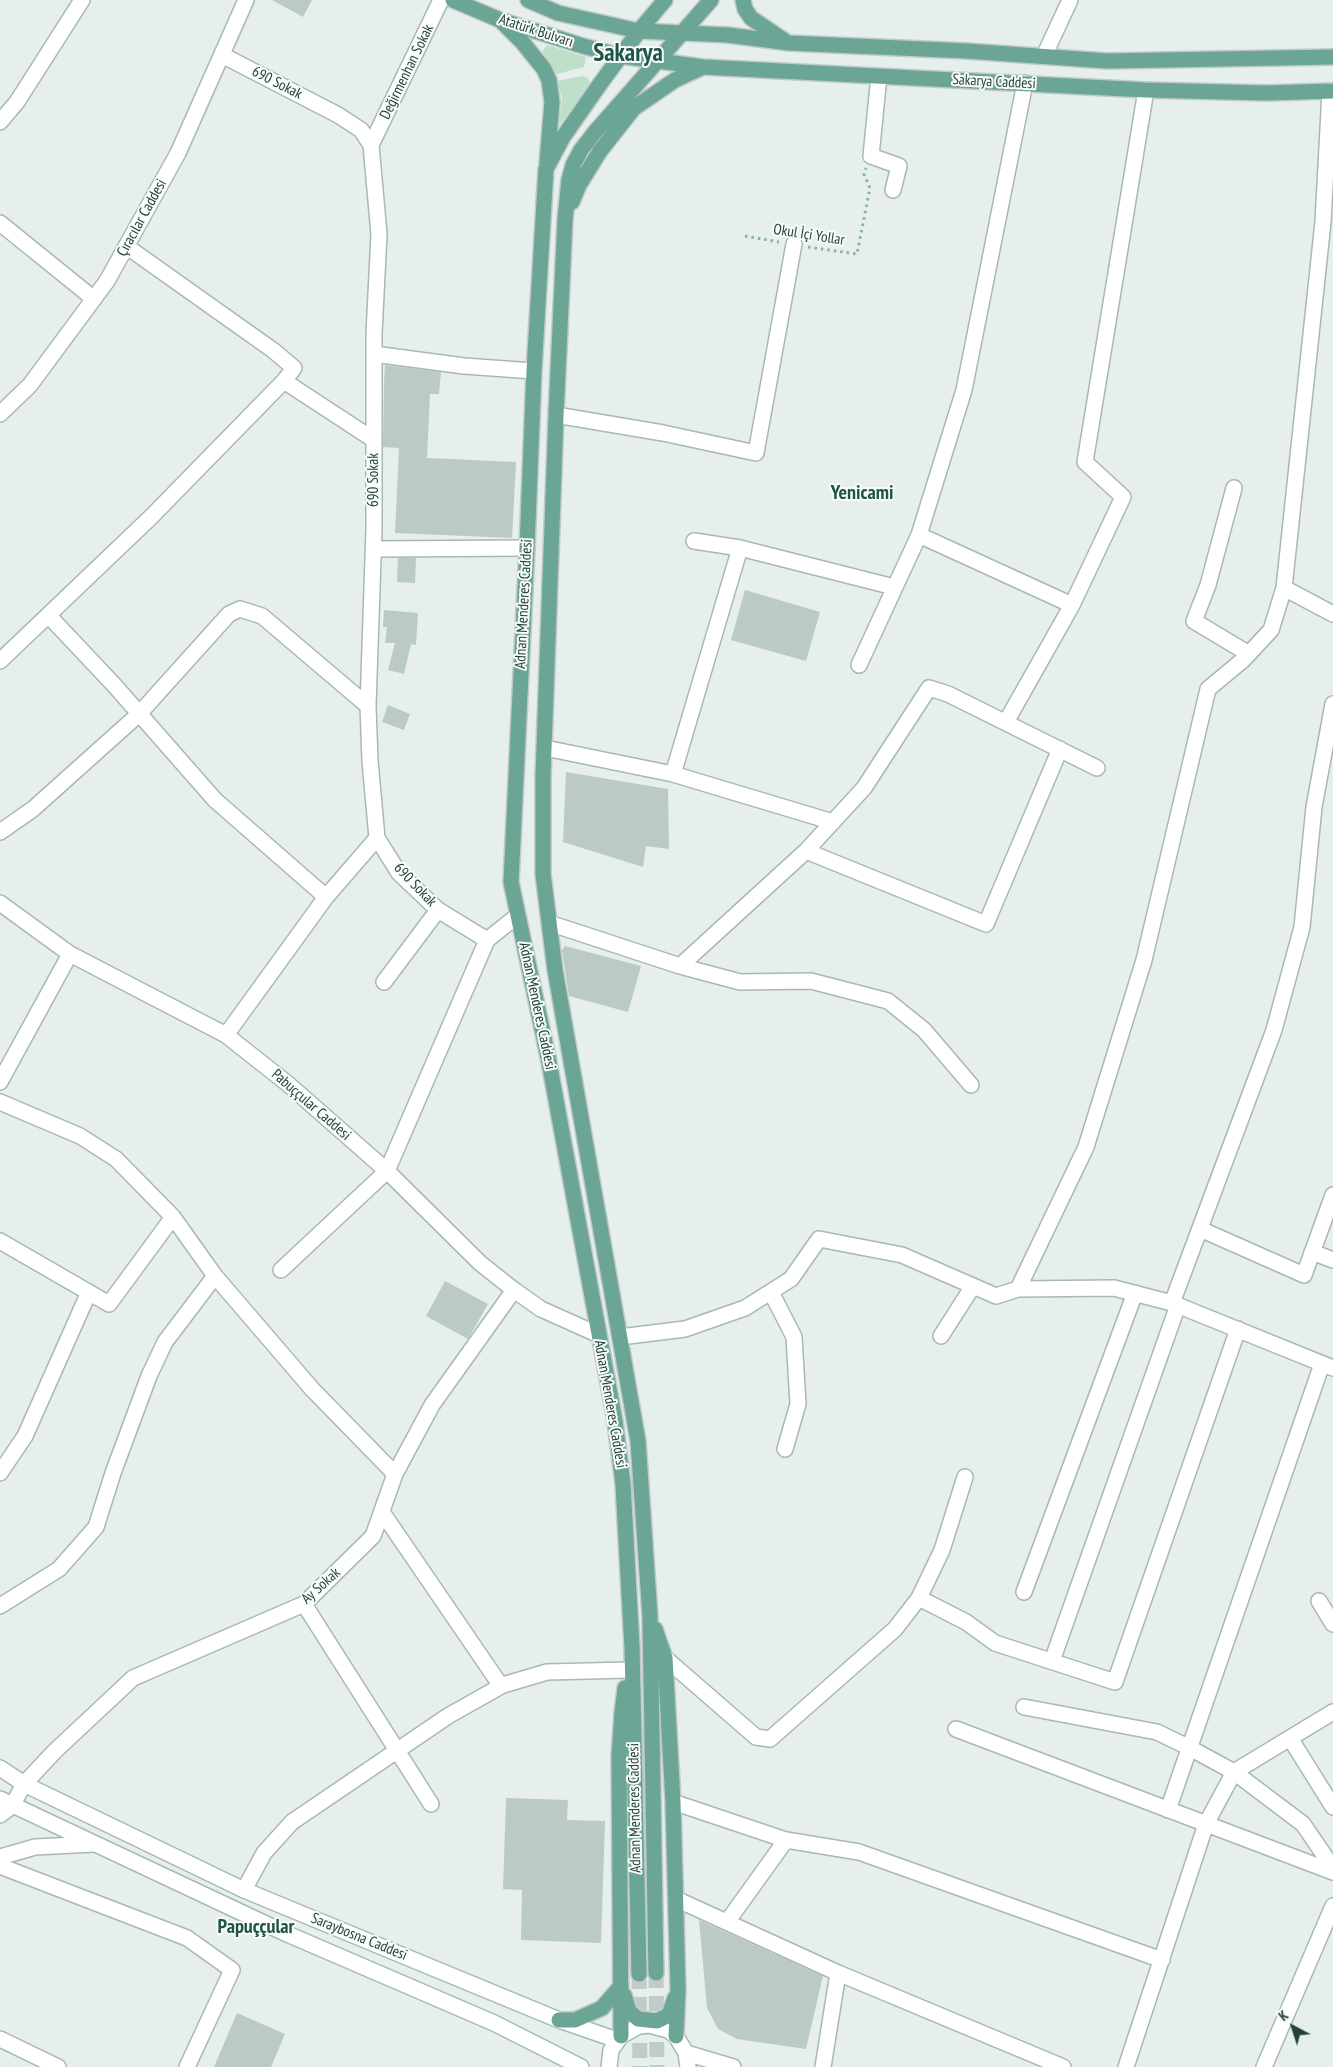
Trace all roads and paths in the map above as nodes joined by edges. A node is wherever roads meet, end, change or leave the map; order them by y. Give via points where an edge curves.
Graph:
1 (82, 0) edge
2 (246, 0) edge
3 (441, 0) edge
4 (454, 0) edge
5 (528, 0) edge
6 (711, 0) edge
7 (743, 0) edge
8 (1070, 0) edge
9 (664, 2) edge
10 (555, 6) edge
11 (500, 20) junction
12 (611, 25) junction
13 (639, 31) junction
14 (682, 33) junction
15 (789, 43) junction
16 (222, 55) junction
17 (621, 56) junction
18 (1044, 56) junction
19 (1333, 57) edge
20 (656, 61) junction
21 (703, 67) junction
22 (880, 76) junction
23 (1025, 83) junction
24 (1146, 90) junction
25 (1331, 91) edge
26 (0, 122) edge
27 (371, 145) junction
28 (871, 156) junction
29 (546, 169) junction
30 (893, 190) dead end
31 (565, 220) junction
32 (0, 223) edge
33 (745, 236) dead end
34 (794, 244) junction
35 (126, 246) junction
36 (94, 299) junction
37 (374, 354) junction
38 (534, 371) junction
39 (284, 381) junction
40 (0, 414) edge
41 (556, 415) junction
42 (374, 440) junction
43 (1234, 488) dead end
44 (918, 535) junction
45 (694, 541) dead end
46 (527, 548) junction
47 (740, 548) junction
48 (374, 549) junction
49 (894, 587) junction
50 (1284, 588) junction
51 (1072, 605) junction
52 (1333, 614) edge
53 (49, 616) junction
54 (1249, 654) junction
55 (0, 661) edge
56 (859, 665) dead end
57 (1333, 704) edge
58 (368, 706) junction
59 (139, 714) junction
60 (1006, 722) junction
61 (545, 748) junction
62 (1060, 749) junction
63 (1097, 768) dead end
64 (673, 774) junction
65 (833, 822) junction
66 (0, 832) edge
67 (377, 838) junction
68 (806, 851) junction
69 (326, 897) junction
70 (0, 904) edge
71 (438, 910) junction
72 (517, 916) junction
73 (549, 923) junction
74 (487, 940) junction
75 (70, 954) junction
76 (680, 966) junction
77 (384, 982) dead end
78 (226, 1035) junction
79 (0, 1082) edge
80 (971, 1085) dead end
81 (0, 1102) edge
82 (387, 1171) junction
83 (1333, 1195) edge
84 (173, 1217) junction
85 (1200, 1229) junction
86 (0, 1241) edge
87 (1312, 1252) junction
88 (1333, 1260) edge
89 (281, 1270) dead end
90 (215, 1276) junction
91 (973, 1286) junction
92 (1018, 1289) junction
93 (514, 1290) junction
94 (89, 1292) junction
95 (771, 1292) junction
96 (1135, 1293) junction
97 (1175, 1304) junction
98 (1238, 1330) junction
99 (599, 1335) junction
100 (941, 1336) dead end
101 (620, 1337) junction
102 (1327, 1366) edge
103 (785, 1449) dead end
104 (0, 1473) edge
105 (395, 1474) junction
106 (965, 1476) dead end
107 (382, 1512) junction
108 (1024, 1592) dead end
109 (919, 1598) junction
110 (1319, 1601) dead end
111 (304, 1604) junction
112 (0, 1606) edge
113 (650, 1616) junction
114 (1333, 1624) edge
115 (632, 1647) junction
116 (665, 1658) junction
117 (1052, 1661) junction
118 (628, 1670) junction
119 (501, 1686) junction
120 (1024, 1707) dead end
121 (1333, 1712) edge
122 (956, 1729) dead end
123 (1290, 1738) junction
124 (1190, 1748) junction
125 (397, 1751) junction
126 (0, 1768) edge
127 (1234, 1772) junction
128 (24, 1784) junction
129 (673, 1802) junction
130 (431, 1804) dead end
131 (4, 1807) edge
132 (1333, 1807) edge
133 (1168, 1810) junction
134 (1206, 1824) junction
135 (786, 1840) junction
136 (94, 1844) junction
137 (0, 1857) edge
138 (0, 1866) edge
139 (1333, 1868) edge
140 (1333, 1872) edge
141 (244, 1890) junction
142 (676, 1899) junction
143 (1333, 1906) edge
144 (727, 1922) junction
145 (1162, 1960) junction
146 (656, 1973) tunnel mouth
147 (838, 1973) junction
148 (639, 1974) tunnel mouth
149 (621, 1986) junction
150 (678, 1989) junction
151 (559, 2020) junction
152 (676, 2036) junction
153 (619, 2038) junction
154 (0, 2039) edge
155 (687, 2060) edge
156 (58, 2067) edge
157 (187, 2067) edge
158 (581, 2067) edge
159 (609, 2067) edge
160 (733, 2067) edge
161 (823, 2067) edge
162 (1063, 2067) edge
163 (1126, 2067) edge
164 (1264, 2067) edge

1 - 26 street via 17,102
2 - 16 street, Çıracılar Caddesi
3 - 27 street, Değirmenhan Sokak
4 - 11 main road, Atatürk Bulvarı
5 - 10 main road, Atatürk Bulvarı
6 - 14 main road, Adnan Menderes Caddesi
7 - 15 main road via 751,18
8 - 18 street
9 - 12 main road via 634,20
9 - 13 main road, Adnan Menderes Caddesi
10 - 12 main road, Atatürk Bulvarı
11 - 17 main road, Atatürk Bulvarı
11 - 29 main road via 523,43 549,80 552,102
12 - 13 main road, Atatürk Bulvarı
13 - 14 main road, Atatürk Bulvarı
13 - 17 main road, Adnan Menderes Caddesi
14 - 15 main road, Sakarya Caddesi
14 - 20 main road, Adnan Menderes Caddesi
15 - 18 main road, Sakarya Caddesi
16 - 27 street, 690 Sokak via 338,115 361,130
16 - 35 street, Çıracılar Caddesi via 178,153
17 - 20 main road, Atatürk Bulvarı
17 - 29 main road, Adnan Menderes Caddesi via 564,137
18 - 19 main road, Sakarya Caddesi via 1108,61
20 - 21 main road, Sakarya Caddesi
20 - 31 main road, Adnan Menderes Caddesi via 580,150 569,180
21 - 22 main road, Sakarya Caddesi
21 - 31 main road via 675,80 634,108 600,151 579,185
22 - 23 main road, Sakarya Caddesi
22 - 28 street
23 - 24 main road, Sakarya Caddesi
23 - 44 street via 964,390
24 - 25 main road, Sakarya Caddesi
24 - 51 street via 1085,462 1123,497
25 - 50 street via 1323,222
27 - 37 street, 690 Sokak via 379,234
28 - 30 street via 899,166
28 - 34 path, Okul İçi Yollar via 864,174 870,188 857,254
29 - 38 main road, Adnan Menderes Caddesi
31 - 41 main road, Adnan Menderes Caddesi
32 - 36 street
33 - 34 path, Okul İçi Yollar
34 - 41 street via 756,453
35 - 36 street, Çıracılar Caddesi
35 - 39 street via 294,368
36 - 40 street, Çıracılar Caddesi via 30,384
37 - 38 street
37 - 42 street, 690 Sokak
38 - 46 main road, Adnan Menderes Caddesi
39 - 42 street
39 - 53 street
41 - 61 main road, Adnan Menderes Caddesi
42 - 48 street, 690 Sokak
43 - 54 street via 1208,585 1194,621
44 - 49 street
44 - 51 street
45 - 47 street
46 - 48 street
46 - 72 main road, Adnan Menderes Caddesi via 511,882
47 - 49 street
47 - 64 street
48 - 58 street, 690 Sokak
49 - 56 street
50 - 52 street
50 - 54 street via 1271,630
51 - 60 street
53 - 55 street
53 - 59 street
54 - 92 street via 1208,689 1144,960 1086,1147
57 - 85 street via 1314,808 1302,927 1274,1030
58 - 59 street via 262,616 240,609 229,614
58 - 67 street, 690 Sokak
59 - 66 street via 33,809
59 - 69 street via 215,800
60 - 62 street
60 - 65 street via 929,688 864,788
61 - 64 street
61 - 73 main road, Adnan Menderes Caddesi via 543,874
62 - 63 street
62 - 68 street via 986,924
64 - 65 street
65 - 68 street
67 - 69 street
67 - 71 street, 690 Sokak via 399,873
68 - 76 street
69 - 78 street
70 - 75 street, Pabuççular Caddesi
71 - 74 street, 690 Sokak
71 - 77 street
72 - 74 street
72 - 99 main road, Adnan Menderes Caddesi via 549,1062
73 - 76 street
73 - 101 main road, Adnan Menderes Caddesi via 566,1037
74 - 82 street
75 - 78 street, Pabuççular Caddesi
75 - 79 street
76 - 80 street via 740,982 811,981 888,1001 924,1030
78 - 82 street, Pabuççular Caddesi via 288,1084
81 - 84 street via 80,1136 116,1159
82 - 89 street
82 - 93 street, Pabuççular Caddesi via 480,1263
83 - 87 street
84 - 90 street
84 - 94 street via 109,1304
85 - 87 street via 1304,1275
85 - 97 street
86 - 94 street
87 - 88 street
90 - 105 street via 312,1389
90 - 112 street via 165,1342 149,1376 96,1527 59,1569
91 - 92 street via 996,1296
91 - 95 street via 902,1255 819,1239 791,1279
91 - 100 street
92 - 96 street via 1114,1288
93 - 99 street, Pabuççular Caddesi via 541,1309
93 - 105 street, Ay Sokak via 432,1405
94 - 104 street via 25,1436
95 - 101 street via 745,1308 685,1329
95 - 103 street via 794,1337 798,1404
96 - 97 street
96 - 108 street
97 - 98 street
97 - 117 street
98 - 102 street
98 - 117 street via 1115,1682
99 - 115 main road, Adnan Menderes Caddesi via 623,1484
101 - 113 main road, Adnan Menderes Caddesi via 638,1441
102 - 124 street
105 - 107 street, Ay Sokak
106 - 109 street via 942,1550
107 - 111 street, Ay Sokak via 373,1536
107 - 119 street
109 - 116 street via 895,1629 770,1739 756,1737
109 - 117 street via 966,1622 995,1643
110 - 114 street
111 - 125 street
111 - 128 street, Ay Sokak via 133,1678 55,1750
113 - 116 main road
113 - 146 main road, Adnan Menderes Caddesi
115 - 118 main road
115 - 148 main road, Adnan Menderes Caddesi
116 - 129 main road
118 - 119 street via 547,1672
118 - 149 main road via 619,1756
119 - 125 street via 448,1716
120 - 124 street via 1157,1732
121 - 123 street
122 - 133 street
123 - 127 street
123 - 132 street
124 - 127 street
124 - 133 street
125 - 130 street
125 - 141 street via 292,1822 264,1853
126 - 128 street, Saraybosna Caddesi
127 - 134 street
127 - 139 street via 1303,1824
128 - 131 street, Ay Sokak
128 - 141 street, Saraybosna Caddesi
129 - 135 street
129 - 142 main road
131 - 136 street, Saraybosna Caddesi
133 - 134 street
134 - 140 street
134 - 145 street
135 - 144 street
135 - 145 street via 859,1852
136 - 137 street via 35,1847
136 - 158 street, Saraybosna Caddesi via 285,1933 494,2024
138 - 157 street via 187,1938 232,1970
141 - 151 street, Saraybosna Caddesi
142 - 144 street
142 - 150 main road
143 - 164 street
144 - 147 street
145 - 163 street
147 - 161 street
147 - 162 street
149 - 150 main road via 629,2011 638,2019 657,2021 668,2015
149 - 151 main road via 602,2008 576,2020
149 - 153 main road
150 - 152 main road
151 - 153 street, Saraybosna Caddesi
152 - 153 street via 668,2030 648,2025 639,2026
152 - 155 street
153 - 159 street via 611,2050
154 - 156 street
155 - 160 street

